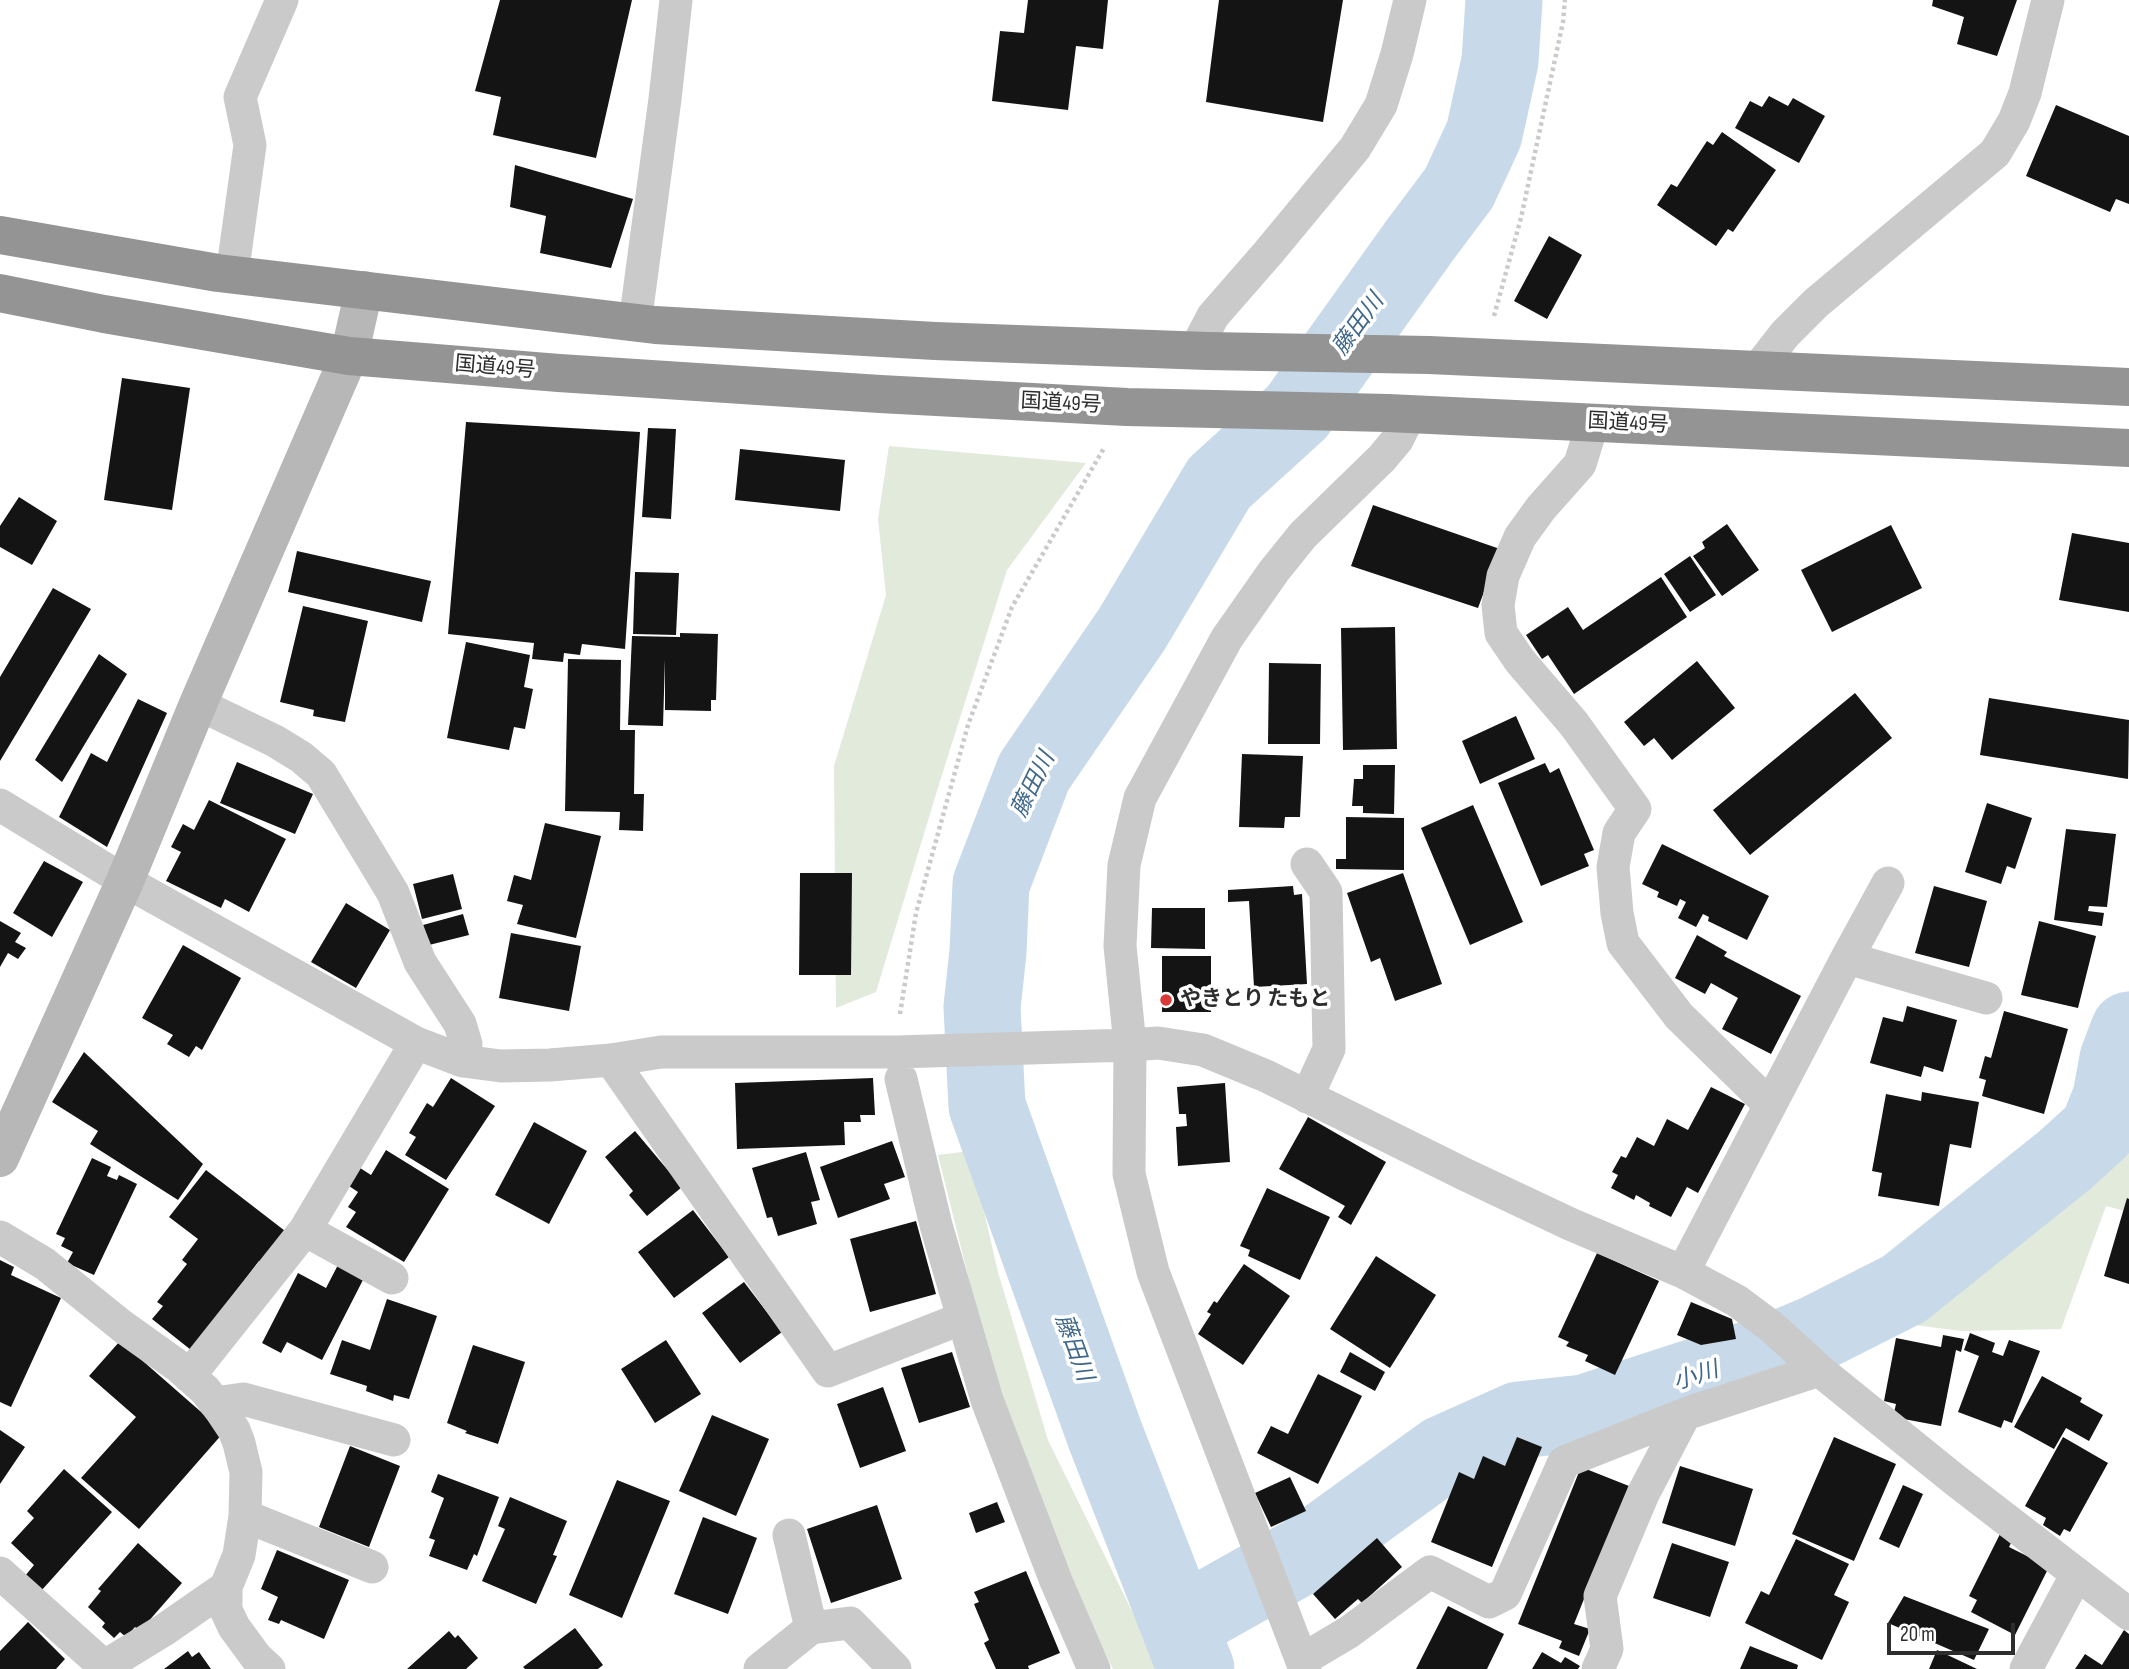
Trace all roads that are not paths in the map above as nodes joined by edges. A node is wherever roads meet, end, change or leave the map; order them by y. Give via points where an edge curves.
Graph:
1 (282, 0) edge
2 (676, 0) edge
3 (1410, 0) edge
4 (2048, 0) edge
5 (0, 235) edge
6 (232, 275) junction
7 (365, 290) junction
8 (0, 293) edge
9 (635, 323) junction
10 (1201, 350) junction
11 (349, 356) junction
12 (1756, 370) junction
13 (2129, 387) edge
14 (1399, 413) junction
15 (1593, 422) junction
16 (2129, 448) edge
17 (198, 704) junction
18 (0, 805) edge
19 (1307, 864) dead end
20 (125, 881) junction
21 (1888, 883) dead end
22 (1847, 958) junction
23 (1986, 998) dead end
24 (416, 1042) junction
25 (1130, 1045) junction
26 (611, 1060) junction
27 (463, 1061) junction
28 (899, 1065) junction
29 (1307, 1097) junction
30 (1769, 1104) junction
31 (0, 1158) edge
32 (305, 1230) junction
33 (0, 1237) edge
34 (1683, 1272) junction
35 (392, 1278) dead end
36 (963, 1318) junction
37 (1811, 1363) junction
38 (189, 1376) junction
39 (215, 1403) junction
40 (1685, 1414) junction
41 (394, 1440) dead end
42 (245, 1516) junction
43 (789, 1535) dead end
44 (372, 1567) dead end
45 (0, 1573) edge
46 (2077, 1574) junction
47 (226, 1587) junction
48 (2129, 1614) edge
49 (811, 1628) junction
50 (1303, 1665) edge
51 (102, 1668) edge
52 (269, 1669) edge
53 (760, 1669) edge
54 (895, 1669) edge
55 (1094, 1669) edge
56 (1598, 1669) edge
57 (2026, 1669) edge

1 - 6 street via 240,96 250,145
2 - 9 street
3 - 10 street via 1381,105 1355,148 1213,316
4 - 12 street via 2025,93 1996,153 1816,303
5 - 6 highway
6 - 7 highway
7 - 9 highway
7 - 11 street
8 - 11 highway, 国道49号
9 - 10 highway via 935,341
10 - 12 highway
11 - 14 highway, 国道49号 via 880,394 1172,409
11 - 17 street
12 - 13 highway
14 - 15 highway, 国道49号
14 - 25 street via 1397,440 1303,535 1227,638 1140,798 1124,864 1120,946
15 - 16 highway, 国道49号
15 - 30 street via 1580,464 1520,537 1503,576 1498,605 1501,633 1635,809 1619,833 1613,867 1623,943 1679,1016
17 - 20 street
17 - 27 street via 275,741 321,774 393,893 420,962 460,1024 466,1044
18 - 20 street
19 - 29 street via 1326,892 1329,1049
20 - 24 street
20 - 31 street
21 - 22 street
22 - 23 street
22 - 30 street
24 - 27 street
24 - 32 street
25 - 28 street
25 - 29 street via 1158,1043 1203,1050
25 - 50 street via 1129,1174 1153,1272
26 - 27 street via 500,1066
26 - 28 street via 661,1052
26 - 36 street via 828,1371
28 - 36 street
29 - 34 street via 1570,1224
30 - 34 street
32 - 35 street
32 - 38 street
33 - 38 street via 45,1264
34 - 37 street via 1737,1301
36 - 55 street via 987,1400
37 - 40 street
37 - 46 street
38 - 39 street
39 - 41 street via 243,1399
39 - 42 street via 239,1443 246,1472
40 - 50 street via 1564,1462 1504,1594 1489,1602 1430,1572
40 - 56 street via 1643,1494 1600,1596 1607,1649
42 - 44 street
42 - 47 street via 239,1555
43 - 49 street
45 - 51 street
46 - 48 street
46 - 57 street
47 - 51 street
47 - 52 street via 226,1610 234,1627
49 - 53 street
49 - 54 street via 849,1623

